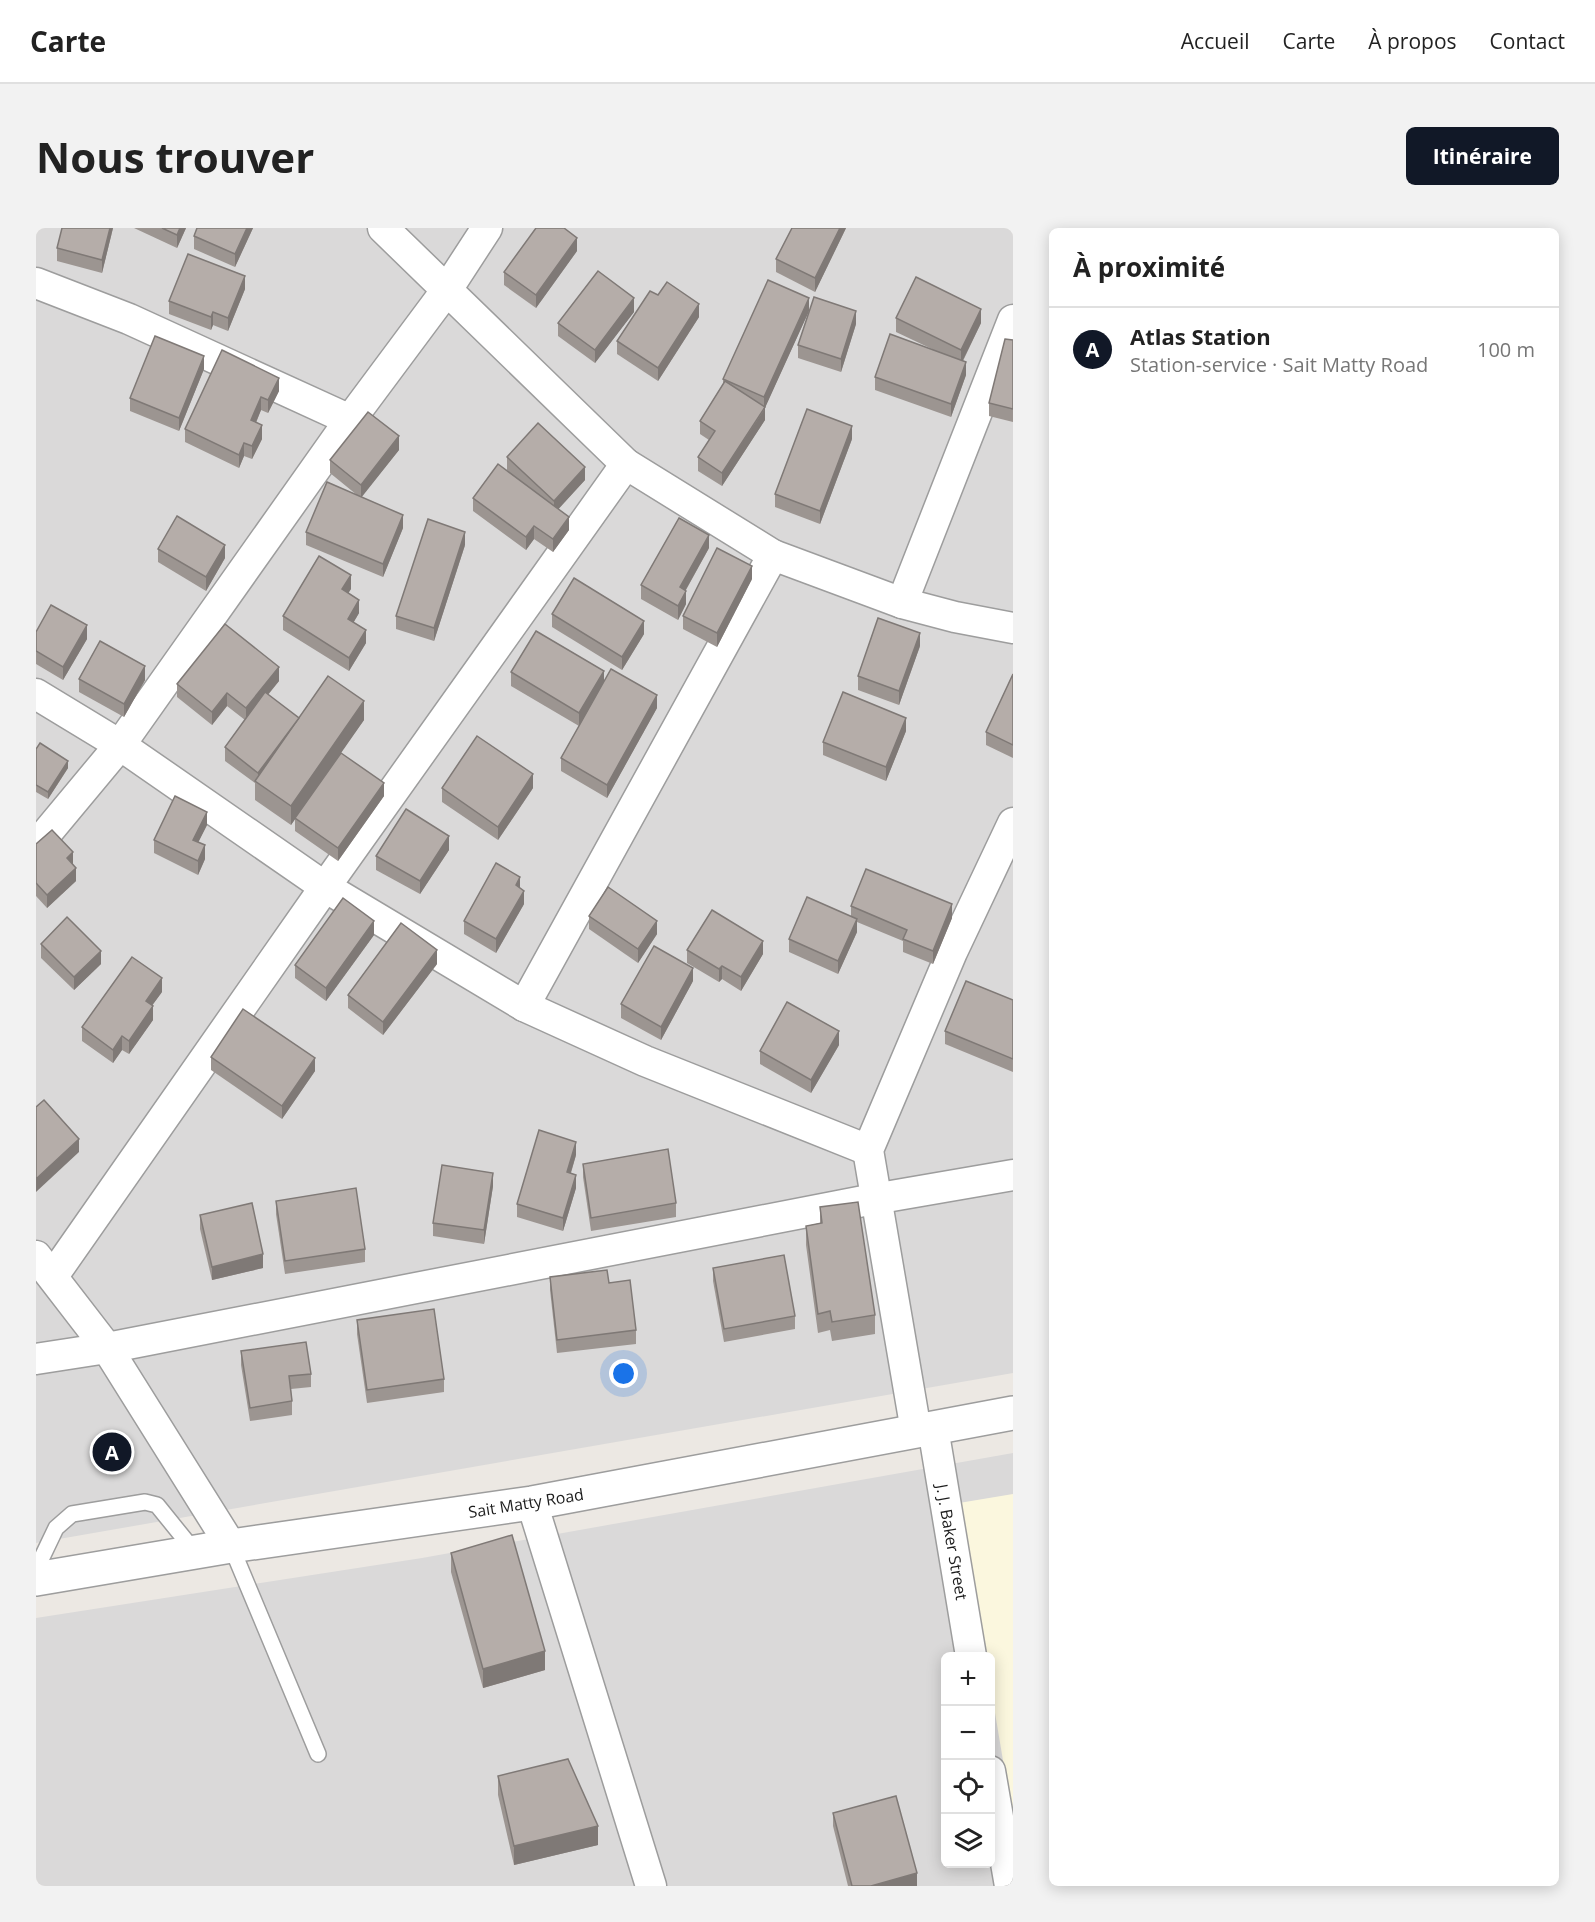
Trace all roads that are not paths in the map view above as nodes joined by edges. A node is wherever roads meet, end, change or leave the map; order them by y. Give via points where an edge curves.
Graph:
1 (383, 228) edge
2 (487, 228) edge
3 (36, 282) edge
4 (446, 291) junction
5 (1013, 320) edge
6 (350, 420) junction
7 (626, 464) junction
8 (773, 555) junction
9 (902, 603) junction
10 (1013, 628) edge
11 (36, 694) edge
12 (120, 745) junction
13 (1013, 823) edge
14 (36, 846) edge
15 (325, 887) junction
16 (524, 1006) junction
17 (868, 1150) junction
18 (1013, 1175) edge
19 (874, 1199) junction
20 (45, 1266) edge
21 (107, 1348) junction
22 (36, 1359) edge
23 (1013, 1413) edge
24 (924, 1429) junction
25 (532, 1503) junction
26 (231, 1546) junction
27 (195, 1552) junction
28 (36, 1570) edge
29 (36, 1579) edge
30 (970, 1652) edge
31 (318, 1754) dead end
32 (995, 1800) edge
33 (651, 1886) edge
34 (1010, 1886) edge

1 - 4 street
2 - 4 street
3 - 6 street via 129,319
4 - 6 street
4 - 7 street
5 - 9 street
6 - 12 street
7 - 8 street
7 - 15 street
8 - 9 street
8 - 16 street
9 - 10 street
11 - 12 street
12 - 14 street
12 - 15 street
13 - 17 street via 952,952
15 - 16 street
15 - 20 street
16 - 17 street via 645,1060
17 - 19 street, J. J. Baker Street
18 - 19 street
19 - 21 street
19 - 24 street, J. J. Baker Street
20 - 21 street
21 - 22 street
21 - 26 street
23 - 24 street, Sait Matty Road
24 - 25 street, Sait Matty Road
24 - 30 street, J. J. Baker Street
25 - 26 street, Sait Matty Road
25 - 33 street
26 - 27 street, Sait Matty Road
26 - 31 lane
27 - 28 lane via 157,1505 145,1502 72,1514 56,1528
27 - 29 street, Sait Matty Road
32 - 34 street

